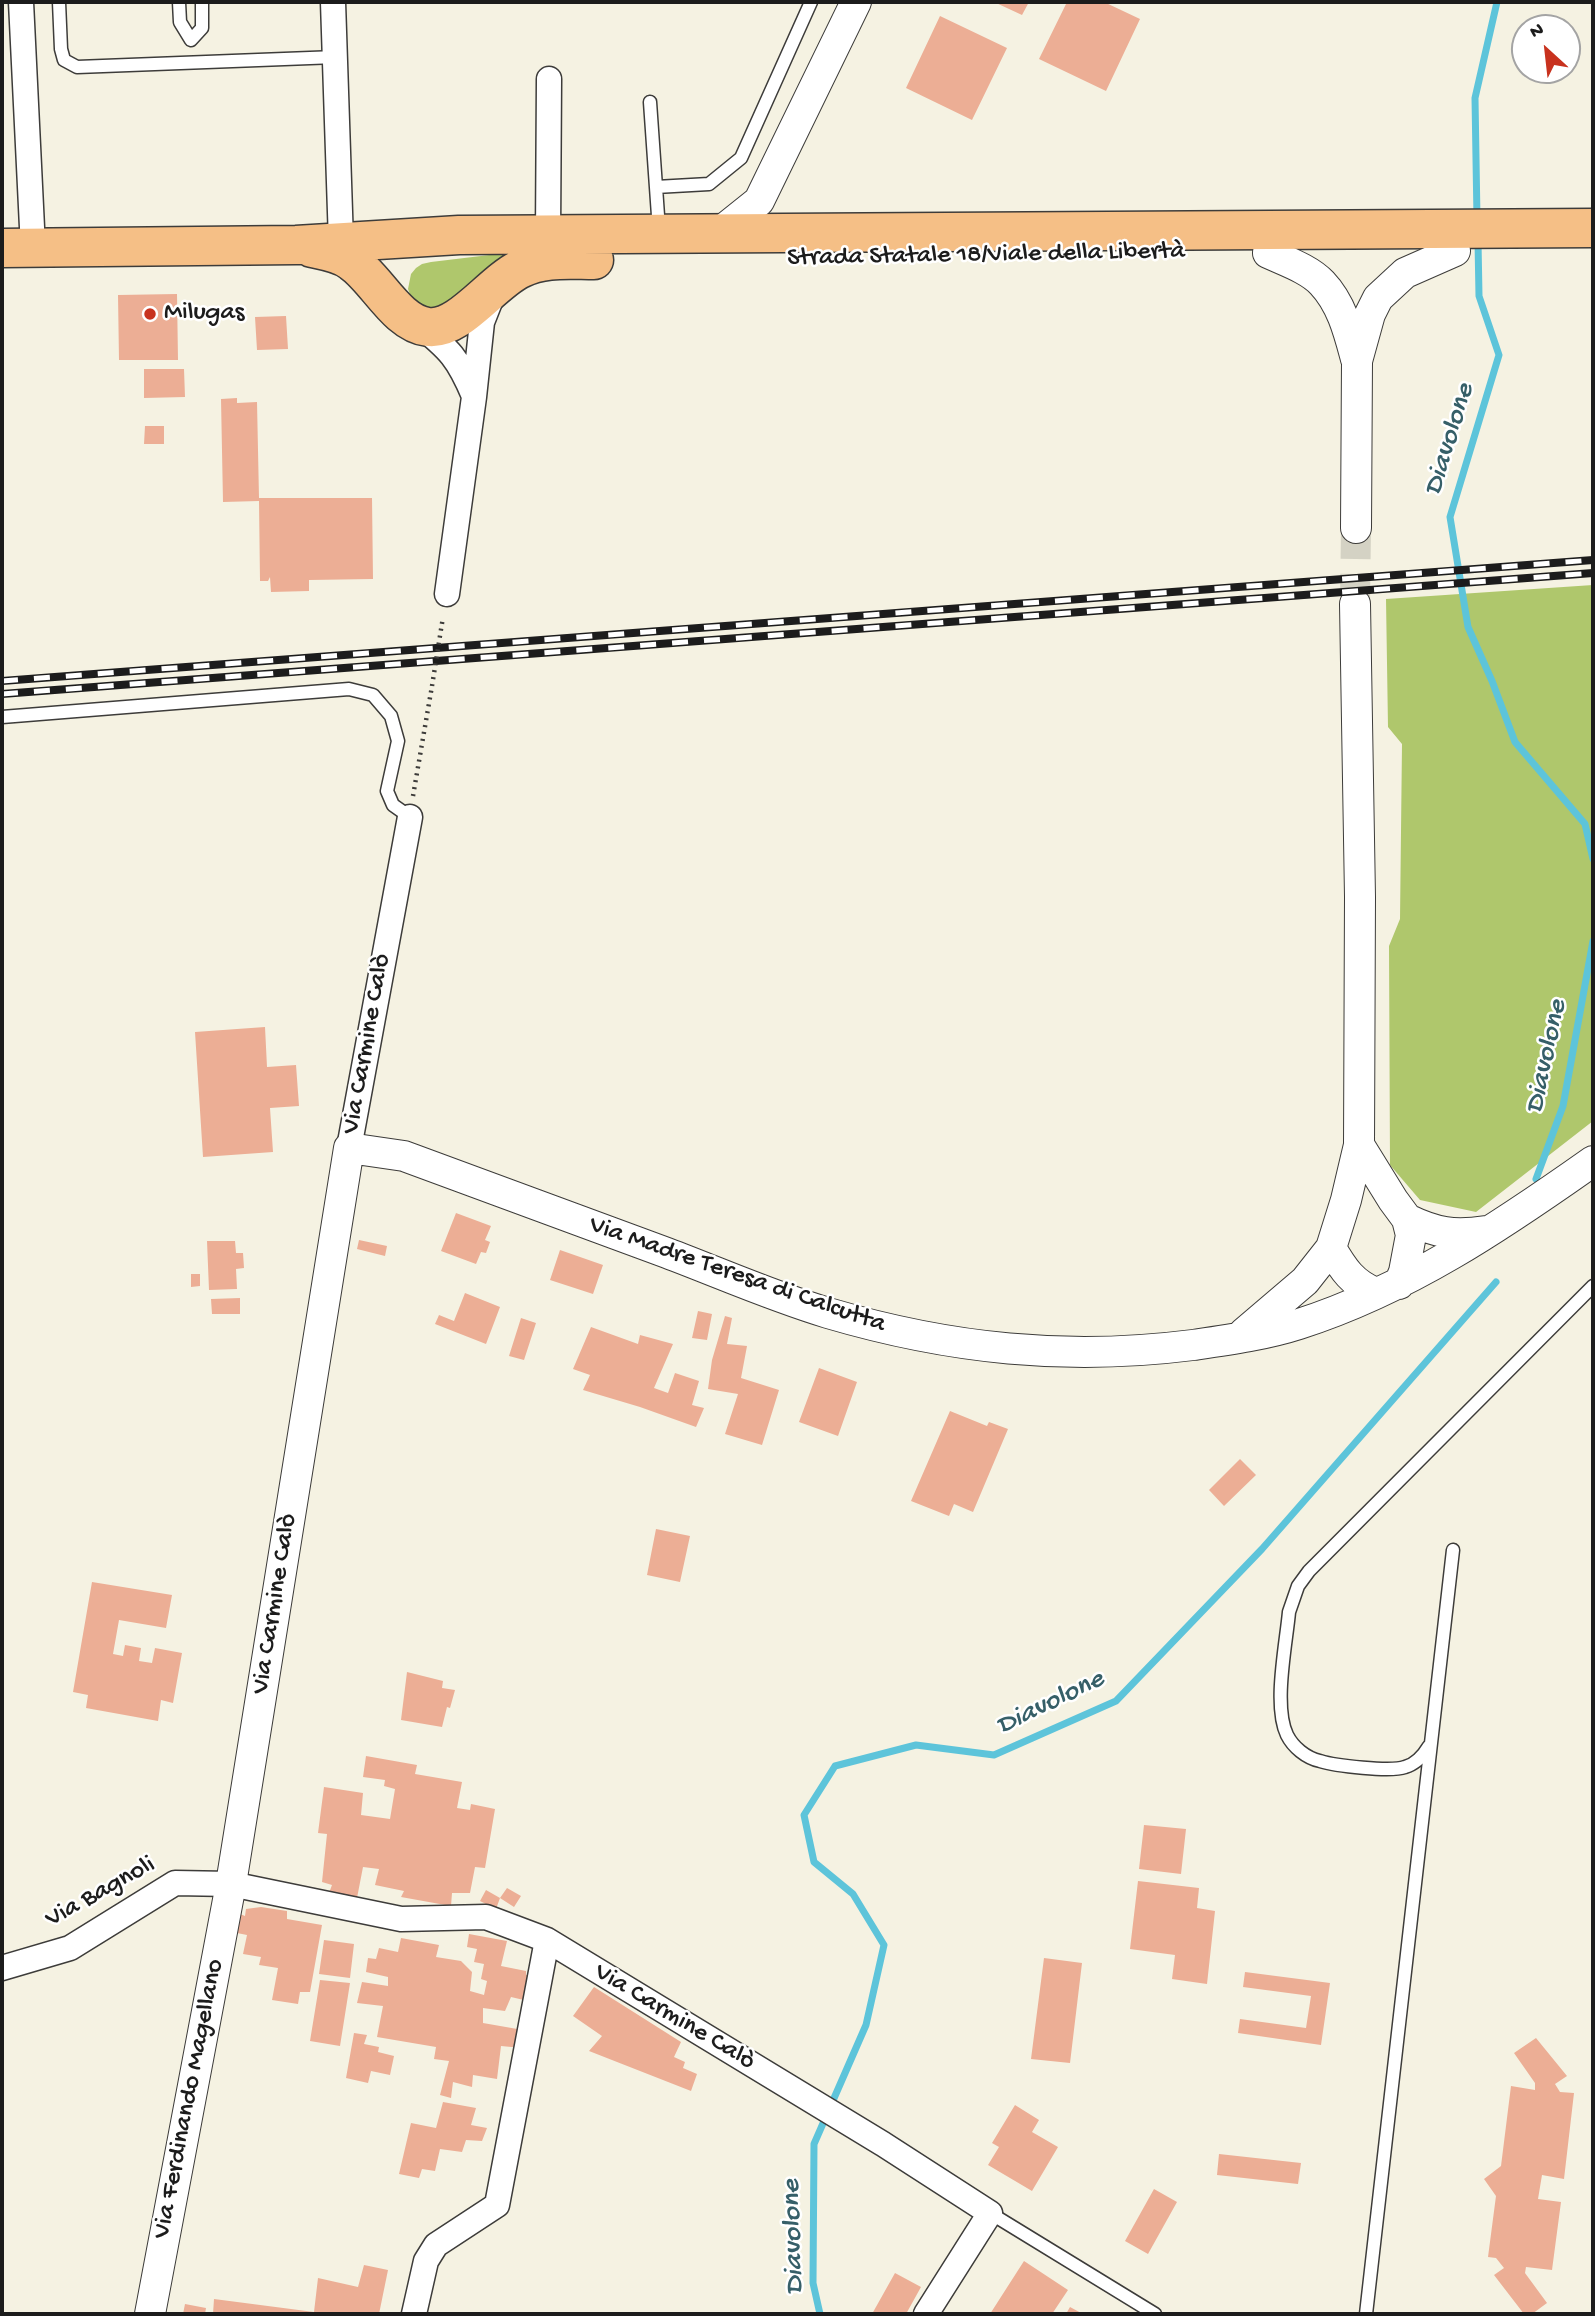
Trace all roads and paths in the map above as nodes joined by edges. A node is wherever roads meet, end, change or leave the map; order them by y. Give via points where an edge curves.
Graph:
1 (21, 2) edge
2 (58, 2) edge
3 (179, 2) edge
4 (202, 2) edge
5 (333, 2) edge
6 (811, 2) edge
7 (856, 2) edge
8 (191, 40) junction
9 (336, 57) junction
10 (192, 63) junction
11 (549, 79) dead end
12 (650, 102) dead end
13 (768, 185) junction
14 (656, 187) junction
15 (1593, 228) edge
16 (659, 233) junction
17 (719, 233) junction
18 (785, 233) junction
19 (548, 234) junction
20 (508, 235) junction
21 (341, 242) junction
22 (1473, 242) junction
23 (296, 245) junction
24 (18, 248) edge
25 (1593, 252) edge
26 (1268, 253) junction
27 (498, 284) junction
28 (410, 319) junction
29 (1357, 361) junction
30 (474, 397) junction
31 (1356, 528) tunnel mouth
32 (1355, 604) tunnel mouth
33 (445, 605) joint
34 (2, 717) edge
35 (410, 817) junction
36 (1359, 1145) junction
37 (349, 1148) junction
38 (1586, 1171) edge
39 (1407, 1219) junction
40 (1494, 1230) junction
41 (1331, 1248) junction
42 (1593, 1286) edge
43 (1387, 1289) junction
44 (1239, 1338) junction
45 (1453, 1550) dead end
46 (1431, 1742) junction
47 (231, 1884) junction
48 (547, 1940) junction
49 (2, 1968) edge
50 (990, 2213) junction
51 (150, 2314) edge
52 (414, 2314) edge
53 (926, 2314) edge
54 (1155, 2314) edge
55 (1366, 2314) edge

1 - 24 street
2 - 10 lane via 64,60 77,67
3 - 8 lane via 180,22
4 - 8 lane via 202,28
5 - 9 street
6 - 14 lane via 741,158 709,184
7 - 13 street
8 - 10 lane
9 - 10 lane
9 - 21 street
11 - 19 street
12 - 14 lane
13 - 17 street via 758,201
13 - 18 street via 770,208
14 - 16 lane
15 - 22 main road, Strada Statale 18/Viale della Libertà
16 - 17 main road, Strada Statale 18/Viale della Libertà
16 - 19 main road, Strada Statale 18/Viale della Libertà
17 - 18 main road, Strada Statale 18/Viale della Libertà
18 - 22 main road, Strada Statale 18/Viale della Libertà
19 - 20 main road, Strada Statale 18/Viale della Libertà
20 - 21 main road, Strada Statale 18/Viale della Libertà
20 - 28 main road, Strada Statale 18/Viale della Libertà via 429,244 404,255 396,265 391,291 395,304
21 - 23 main road, Strada Statale 18/Viale della Libertà
22 - 25 main road, Strada Statale 18/Viale della Libertà
22 - 26 main road, Strada Statale 18/Viale della Libertà
22 - 29 street via 1405,273 1378,298
23 - 24 main road
23 - 28 main road via 350,260
26 - 27 main road, Strada Statale 18/Viale della Libertà via 548,260 519,269
26 - 29 street via 1321,282 1343,315
27 - 28 main road, Strada Statale 18/Viale della Libertà via 452,323 440,327
27 - 30 street via 482,322
28 - 30 street via 453,355
29 - 31 street
30 - 33 street
32 - 36 street
33 - 35 path, bridge
34 - 35 lane via 349,689 373,695 391,716 398,741 387,791 393,805
35 - 37 street, Via Carmine Calò
36 - 39 street
36 - 41 street
37 - 44 street, Via Madre Teresa di Calcutta via 404,1156 826,1312 912,1336 1068,1353 1143,1351
37 - 47 street, Via Carmine Calò
38 - 40 street, Via Madre Teresa di Calcutta
39 - 40 street via 1431,1231 1461,1235
39 - 43 street via 1411,1235 1404,1272
40 - 43 street, Via Madre Teresa di Calcutta
41 - 43 street via 1361,1287
41 - 44 street via 1305,1281
42 - 46 lane via 1308,1571 1292,1599 1280,1705 1295,1747 1320,1762 1390,1770 1420,1759
43 - 44 street, Via Madre Teresa di Calcutta via 1297,1325
45 - 46 lane
46 - 55 lane
47 - 48 street, Via Carmine Calò via 401,1919 486,1917
47 - 49 street, Via Bagnoli via 175,1883 70,1948
47 - 51 street, Via Ferdinando Magellano
48 - 50 street, Via Carmine Calò
48 - 52 street via 497,2205 436,2245 426,2260
50 - 53 street
50 - 54 lane

